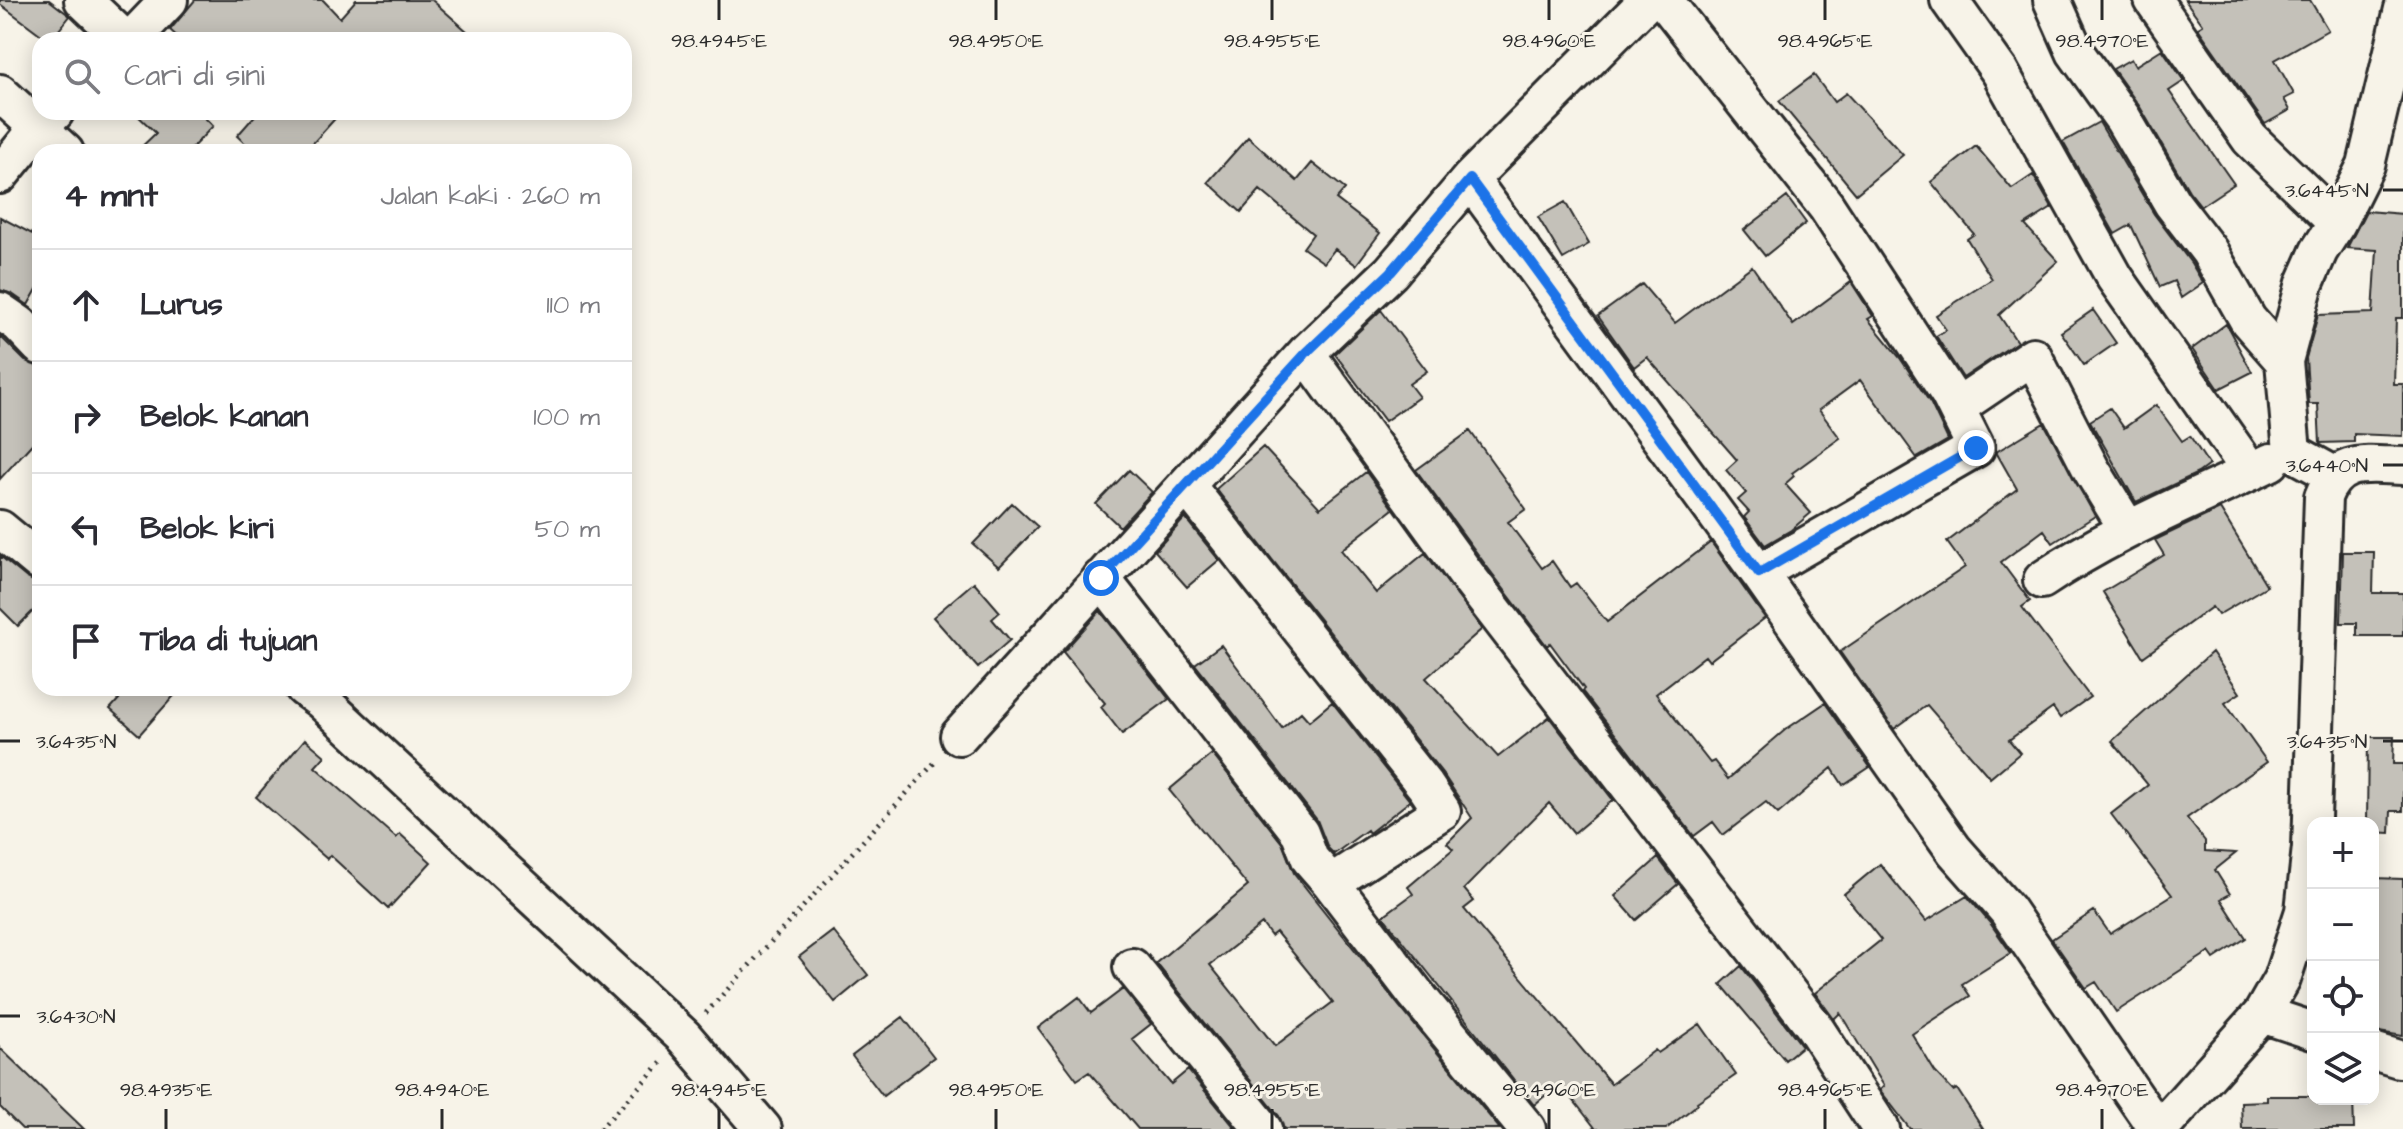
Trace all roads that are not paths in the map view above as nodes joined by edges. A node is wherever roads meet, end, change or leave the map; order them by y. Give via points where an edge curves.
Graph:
1 (83, 0) edge
2 (169, 0) edge
3 (1648, 0) edge
4 (1664, 0) edge
5 (1949, 0) edge
6 (2052, 0) edge
7 (2153, 0) edge
8 (2403, 9) edge
9 (119, 32) edge
10 (136, 32) edge
11 (0, 93) edge
12 (32, 111) edge
13 (46, 120) edge
14 (48, 120) edge
15 (61, 144) edge
16 (0, 175) edge
17 (1470, 179) junction
18 (2337, 223) junction
19 (0, 311) edge
20 (32, 338) edge
21 (1306, 353) junction
22 (2284, 361) junction
23 (1956, 408) junction
24 (2292, 452) junction
25 (2403, 466) edge
26 (2251, 472) junction
27 (2334, 475) junction
28 (1187, 486) junction
29 (2127, 528) junction
30 (0, 529) edge
31 (32, 555) edge
32 (1759, 573) junction
33 (1101, 578) junction
34 (2042, 580) dead end
35 (315, 696) edge
36 (959, 736) road end
37 (1331, 883) junction
38 (1132, 967) dead end
39 (2262, 1014) junction
40 (2307, 1029) edge
41 (763, 1129) edge
42 (1263, 1129) edge
43 (1527, 1129) edge
44 (1881, 1129) edge
45 (2158, 1129) edge

1 - 9 street
2 - 10 street
3 - 17 street
4 - 23 street via 1826,206
5 - 26 street via 2000,72 2115,278
6 - 22 street via 2075,52 2123,119 2172,203 2209,251 2248,320
7 - 18 street via 2250,139
8 - 18 street via 2366,165
11 - 12 street
13 - 16 street
14 - 15 street
17 - 21 street via 1391,272
17 - 32 street
18 - 22 street via 2305,283
19 - 20 street
21 - 28 street
21 - 44 street via 1468,577 1813,1025
22 - 24 street
23 - 29 street via 2033,356
23 - 32 street via 1976,448
24 - 26 street
24 - 27 street
25 - 27 street via 2360,465
26 - 29 street
27 - 39 street via 2321,511 2316,737 2304,911 2282,979
28 - 33 street
28 - 37 street via 1442,811
29 - 34 street
30 - 31 street
32 - 45 street via 1954,850 2007,910
33 - 36 street
33 - 37 street via 1300,833 1310,859
35 - 41 street via 684,1037
37 - 43 street
38 - 42 street
39 - 40 street
39 - 45 street

